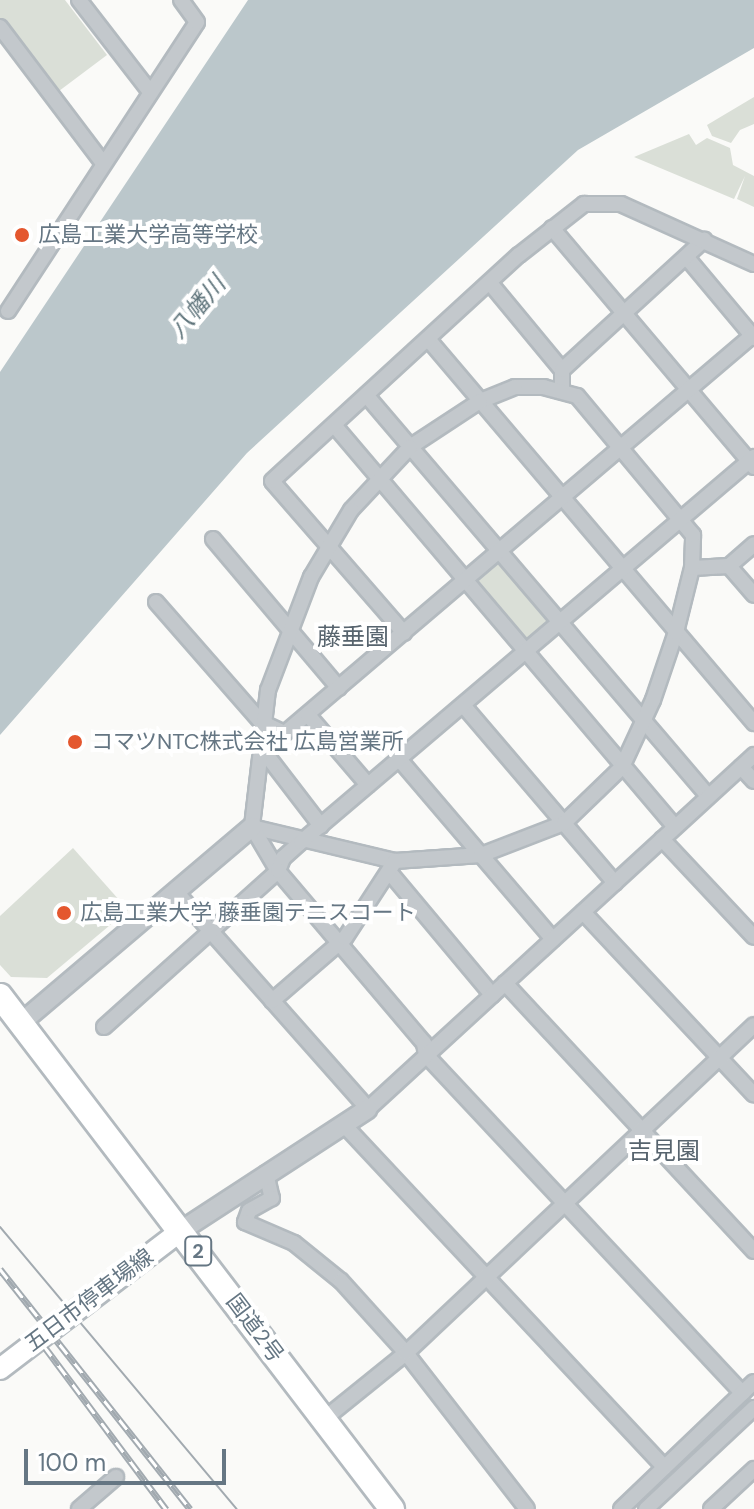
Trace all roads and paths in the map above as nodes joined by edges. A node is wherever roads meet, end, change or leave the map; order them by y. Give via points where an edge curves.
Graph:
1 (79, 0) edge
2 (181, 0) edge
3 (0, 27) edge
4 (150, 92) junction
5 (102, 162) junction
6 (552, 228) junction
7 (704, 240) junction
8 (688, 259) junction
9 (754, 264) edge
10 (490, 283) junction
11 (8, 311) dead end
12 (625, 314) junction
13 (753, 336) edge
14 (428, 339) junction
15 (562, 370) junction
16 (562, 390) junction
17 (689, 390) junction
18 (367, 396) junction
19 (480, 401) junction
20 (334, 425) junction
21 (410, 447) junction
22 (622, 448) junction
23 (752, 462) edge
24 (378, 478) junction
25 (562, 497) junction
26 (682, 518) junction
27 (213, 539) dead end
28 (754, 544) edge
29 (327, 546) junction
30 (499, 551) junction
31 (729, 566) junction
32 (692, 568) junction
33 (623, 569) junction
34 (465, 580) junction
35 (754, 595) edge
36 (156, 602) dead end
37 (559, 623) junction
38 (288, 628) junction
39 (676, 632) junction
40 (404, 633) junction
41 (525, 651) junction
42 (339, 688) junction
43 (463, 705) junction
44 (308, 715) junction
45 (645, 721) junction
46 (261, 722) junction
47 (754, 723) edge
48 (261, 748) junction
49 (754, 755) edge
50 (399, 759) junction
51 (622, 767) junction
52 (741, 767) junction
53 (754, 781) edge
54 (368, 785) junction
55 (708, 796) junction
56 (564, 823) junction
57 (321, 826) junction
58 (252, 827) junction
59 (675, 827) junction
60 (662, 839) junction
61 (301, 842) junction
62 (481, 855) junction
63 (393, 868) junction
64 (278, 871) junction
65 (615, 883) junction
66 (177, 893) junction
67 (583, 912) junction
68 (209, 931) junction
69 (754, 937) edge
70 (553, 939) junction
71 (339, 943) junction
72 (505, 983) junction
73 (492, 995) junction
74 (0, 996) edge
75 (272, 1001) junction
76 (22, 1022) junction
77 (754, 1025) edge
78 (104, 1027) dead end
79 (754, 1037) edge
80 (426, 1055) junction
81 (723, 1061) junction
82 (754, 1095) edge
83 (368, 1109) junction
84 (346, 1127) junction
85 (644, 1133) junction
86 (266, 1173) junction
87 (567, 1206) junction
88 (179, 1232) junction
89 (754, 1251) edge
90 (489, 1280) junction
91 (409, 1356) junction
92 (0, 1369) edge
93 (754, 1382) edge
94 (742, 1393) junction
95 (754, 1408) edge
96 (323, 1420) junction
97 (664, 1467) junction
98 (754, 1469) edge
99 (116, 1477) dead end
100 (79, 1509) edge
101 (392, 1509) edge
102 (527, 1509) edge
103 (621, 1509) edge
104 (646, 1509) edge
105 (711, 1509) edge

1 - 4 street
2 - 4 street via 197,22
3 - 5 street
4 - 5 street
5 - 11 street
6 - 7 street via 584,204 609,201
6 - 10 street
6 - 12 street
7 - 8 street
7 - 9 street
8 - 12 street
8 - 13 street
10 - 14 street
10 - 15 street
12 - 15 street
12 - 17 street
13 - 17 street
14 - 18 street
14 - 19 street
15 - 16 street
16 - 19 street via 515,387
16 - 22 street via 577,396
17 - 22 street
17 - 23 street
18 - 20 street
18 - 21 street
19 - 21 street
19 - 25 street
20 - 24 street
20 - 29 street via 272,481
21 - 24 street
21 - 30 street
22 - 25 street
22 - 26 street
23 - 26 street
24 - 29 street
24 - 34 street
25 - 30 street
25 - 33 street
26 - 32 street via 693,535
26 - 33 street
27 - 38 street
28 - 31 street
29 - 38 street
29 - 40 street
30 - 34 street
30 - 37 street
31 - 32 street
31 - 35 street
32 - 39 street
33 - 37 street
33 - 39 street
34 - 40 street
34 - 41 street
36 - 46 street
37 - 41 street
37 - 45 street
38 - 42 street
38 - 46 street
39 - 45 street
39 - 47 street
40 - 42 street
41 - 43 street
41 - 51 street
42 - 44 street
43 - 50 street
43 - 56 street
44 - 46 street via 285,733
44 - 54 street
45 - 51 street
45 - 55 street
46 - 48 street
48 - 57 street
48 - 58 street
49 - 52 street
50 - 54 street
50 - 62 street
51 - 56 street
51 - 59 street
52 - 53 street
52 - 55 street
54 - 57 street
55 - 59 street
56 - 62 street
56 - 65 street
57 - 61 street
58 - 61 street
58 - 64 street
58 - 66 street
59 - 60 street
60 - 65 street
60 - 69 street
61 - 63 street
61 - 64 street via 283,858
62 - 63 street
62 - 70 street
63 - 71 street
63 - 73 street
64 - 68 street
64 - 71 street
65 - 67 street
66 - 68 street
66 - 76 street
67 - 70 street
67 - 81 street
68 - 75 street
68 - 78 street
70 - 72 street
71 - 75 street
71 - 80 street via 424,1043
72 - 73 street
72 - 85 street
73 - 80 street
74 - 76 highway, 国道2号 / 2
75 - 83 street
76 - 88 highway, 国道2号 / 2
77 - 81 street
79 - 81 street
80 - 83 street
80 - 87 street
81 - 82 street
81 - 85 street
83 - 84 street
84 - 86 street
84 - 90 street
85 - 87 street
85 - 89 street
86 - 88 street
86 - 91 street via 272,1198 249,1211 245,1222 294,1243 319,1261
87 - 90 street
87 - 94 street
88 - 92 main road, 五日市停車場線
88 - 96 highway, 国道2号 / 2
90 - 91 street
90 - 97 street
91 - 96 street
91 - 102 street
93 - 94 street
94 - 97 street
95 - 104 street
96 - 101 highway, 国道2号 / 2
97 - 103 street
98 - 105 street
99 - 100 street

